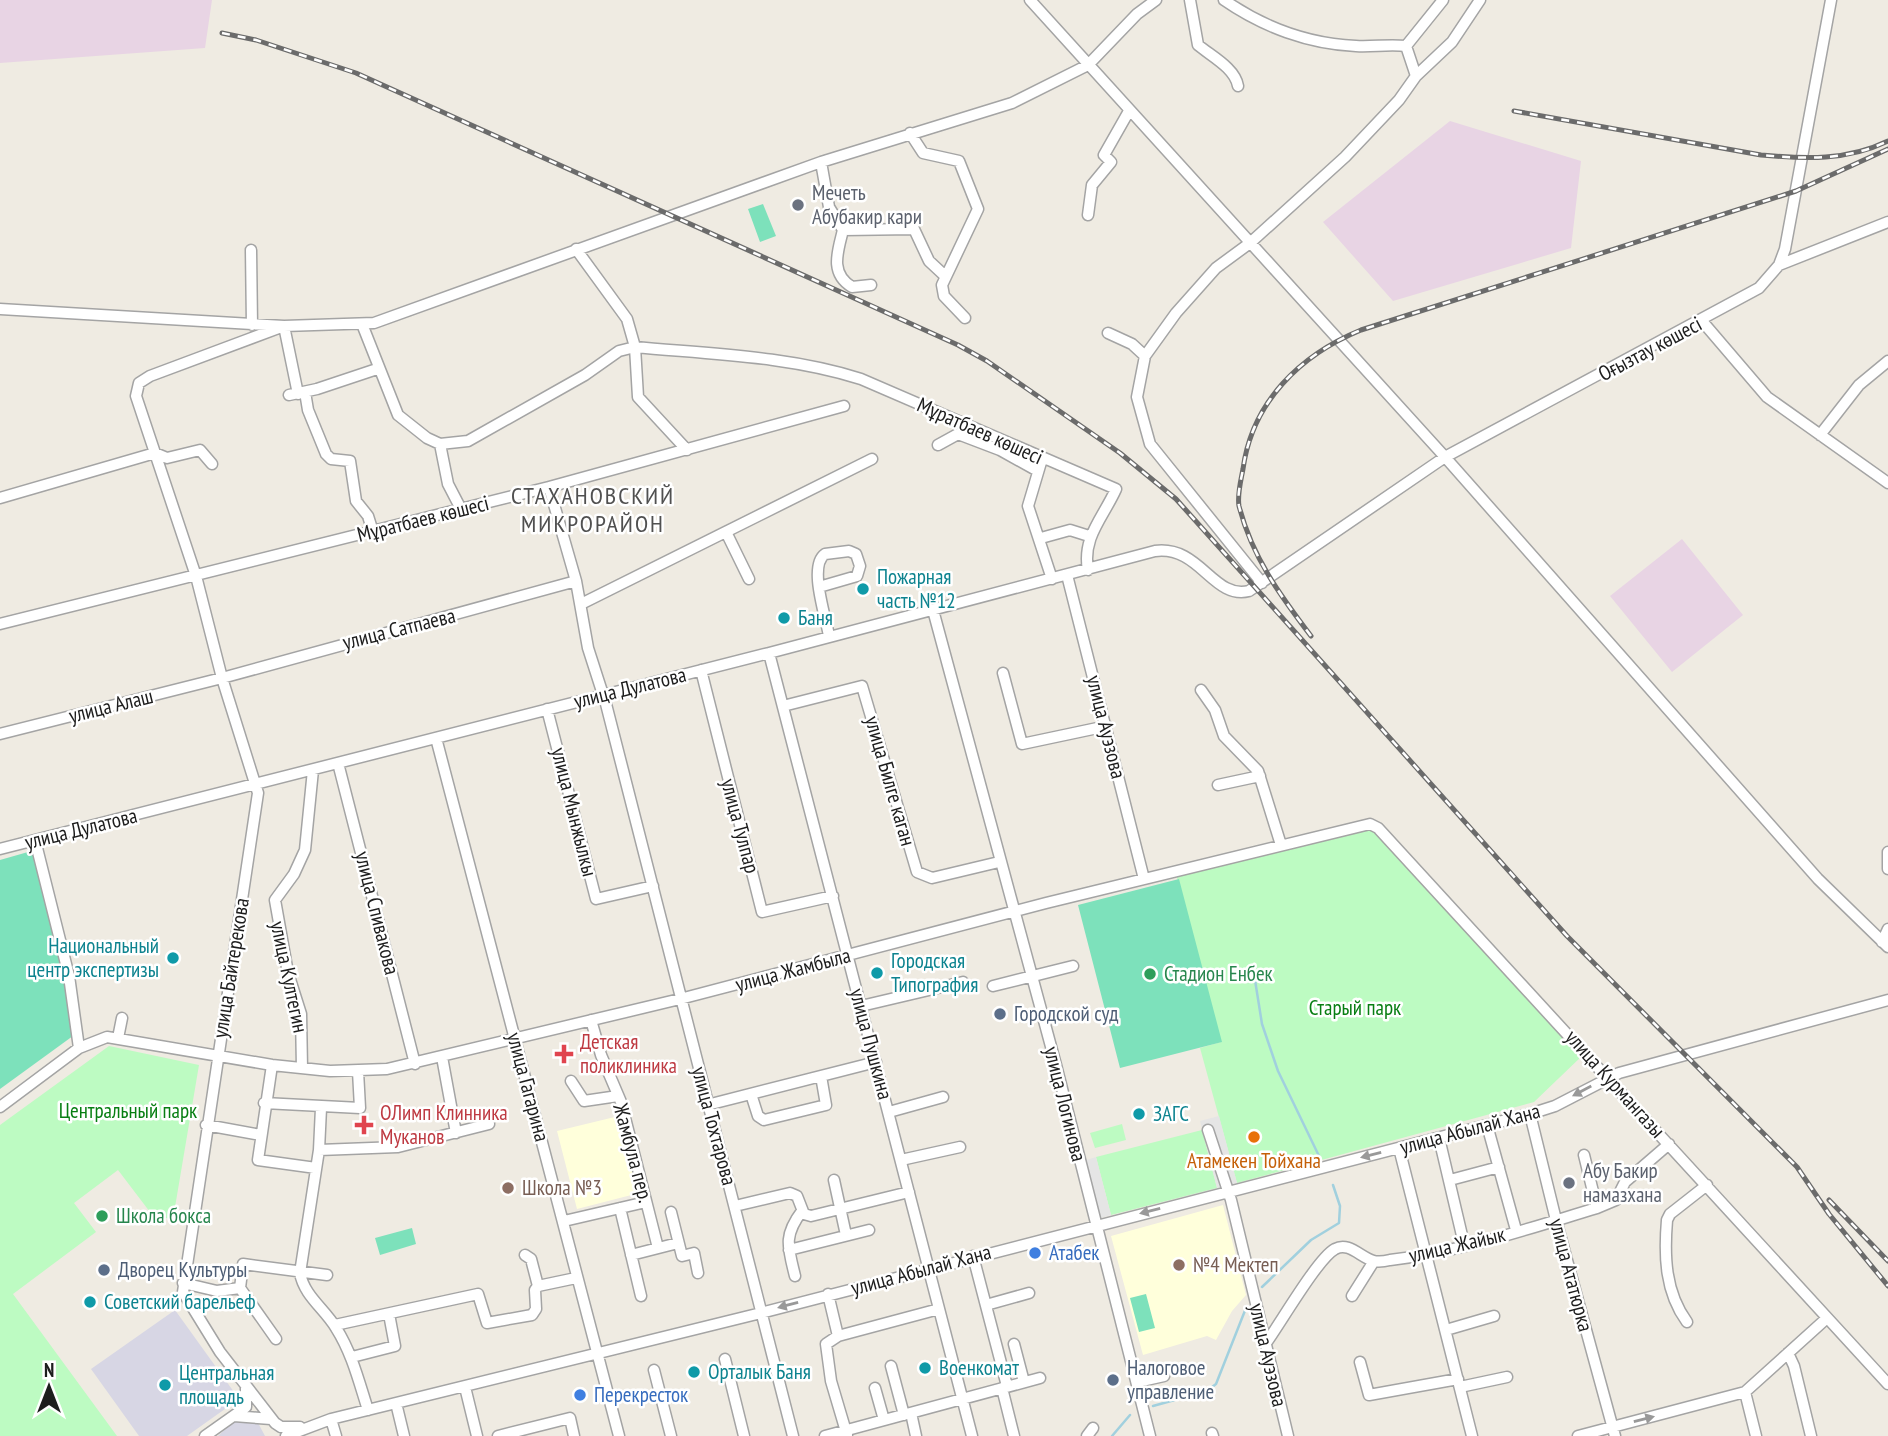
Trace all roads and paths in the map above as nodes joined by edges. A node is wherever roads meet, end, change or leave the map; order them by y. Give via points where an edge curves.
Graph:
1 (1030, 0) edge
2 (1156, 0) edge
3 (1190, 0) edge
4 (1224, 0) edge
5 (1443, 0) edge
6 (1480, 0) edge
7 (1831, 0) edge
8 (1406, 46) junction
9 (1088, 65) junction
10 (1416, 76) junction
11 (1238, 86) dead end
12 (1129, 111) junction
13 (910, 133) junction
14 (821, 162) junction
15 (1088, 215) dead end
16 (1888, 222) edge
17 (843, 230) junction
18 (1250, 243) junction
19 (576, 248) junction
20 (251, 250) dead end
21 (1779, 265) junction
22 (944, 275) junction
23 (871, 285) dead end
24 (0, 310) edge
25 (965, 318) dead end
26 (1702, 321) junction
27 (362, 324) junction
28 (252, 325) junction
29 (284, 326) junction
30 (1108, 333) dead end
31 (635, 347) junction
32 (1145, 356) junction
33 (1888, 360) edge
34 (377, 369) junction
35 (297, 394) junction
36 (844, 405) dead end
37 (1819, 435) junction
38 (440, 444) junction
39 (938, 445) dead end
40 (687, 450) junction
41 (155, 453) junction
42 (1445, 457) junction
43 (872, 459) dead end
44 (1042, 459) junction
45 (212, 464) dead end
46 (1036, 470) junction
47 (1888, 483) edge
48 (549, 487) junction
49 (0, 498) edge
50 (460, 509) junction
51 (373, 532) junction
52 (726, 532) junction
53 (1089, 536) junction
54 (1041, 538) junction
55 (1088, 570) junction
56 (1067, 575) junction
57 (196, 576) junction
58 (749, 579) dead end
59 (1052, 579) junction
60 (576, 581) junction
61 (1262, 583) junction
62 (819, 587) junction
63 (1249, 592) joint
64 (581, 604) junction
65 (933, 610) junction
66 (0, 624) edge
67 (829, 636) junction
68 (769, 653) junction
69 (701, 670) junction
70 (1003, 673) dead end
71 (222, 678) junction
72 (1201, 690) dead end
73 (602, 694) junction
74 (783, 706) junction
75 (547, 709) junction
76 (1107, 726) junction
77 (0, 734) edge
78 (436, 738) junction
79 (338, 763) junction
80 (313, 770) junction
81 (1260, 776) junction
82 (255, 785) junction
83 (1218, 785) dead end
84 (1364, 825) joint
85 (35, 840) junction
86 (1281, 845) junction
87 (0, 849) edge
88 (1888, 852) edge
89 (999, 862) junction
90 (1888, 869) edge
91 (1144, 880) junction
92 (653, 886) junction
93 (833, 896) junction
94 (1013, 913) junction
95 (1888, 929) edge
96 (1885, 945) edge
97 (848, 955) junction
98 (1073, 966) dead end
99 (1031, 976) junction
100 (964, 982) dead end
101 (993, 986) dead end
102 (680, 999) junction
103 (1888, 1000) edge
104 (861, 1006) junction
105 (122, 1018) dead end
106 (591, 1020) junction
107 (118, 1038) junction
108 (515, 1040) junction
109 (79, 1048) junction
110 (217, 1057) junction
111 (442, 1057) junction
112 (876, 1062) junction
113 (415, 1064) junction
114 (272, 1065) junction
115 (302, 1068) junction
116 (358, 1071) junction
117 (821, 1076) junction
118 (1609, 1077) junction
119 (571, 1081) dead end
120 (751, 1094) junction
121 (618, 1096) junction
122 (943, 1097) dead end
123 (264, 1103) junction
124 (707, 1105) junction
125 (0, 1107) edge
126 (321, 1108) junction
127 (889, 1112) junction
128 (1530, 1114) junction
129 (489, 1124) dead end
130 (206, 1125) junction
131 (1487, 1125) junction
132 (1208, 1130) dead end
133 (456, 1133) junction
134 (261, 1135) junction
135 (1439, 1138) junction
136 (1669, 1144) junction
137 (960, 1147) dead end
138 (1399, 1148) junction
139 (319, 1150) junction
140 (1584, 1155) dead end
141 (901, 1160) junction
142 (1499, 1167) junction
143 (316, 1168) junction
144 (834, 1180) dead end
145 (1450, 1180) junction
146 (1707, 1185) junction
147 (909, 1192) junction
148 (1227, 1192) junction
149 (646, 1202) junction
150 (735, 1206) junction
151 (620, 1208) junction
152 (841, 1208) junction
153 (1597, 1208) junction
154 (802, 1211) junction
155 (671, 1212) dead end
156 (1556, 1220) junction
157 (564, 1222) junction
158 (1096, 1225) junction
159 (869, 1230) dead end
160 (1516, 1230) junction
161 (846, 1235) junction
162 (678, 1243) junction
163 (1464, 1244) junction
164 (658, 1248) junction
165 (789, 1250) junction
166 (1424, 1254) junction
167 (524, 1255) dead end
168 (631, 1255) junction
169 (974, 1256) junction
170 (1374, 1261) junction
171 (929, 1269) junction
172 (300, 1273) junction
173 (698, 1273) dead end
174 (327, 1275) dead end
175 (795, 1276) dead end
176 (576, 1278) junction
177 (183, 1283) junction
178 (538, 1286) junction
179 (240, 1288) junction
180 (1028, 1293) dead end
181 (828, 1294) junction
182 (641, 1296) dead end
183 (1352, 1297) dead end
184 (986, 1305) junction
185 (939, 1309) junction
186 (761, 1313) junction
187 (389, 1314) junction
188 (1494, 1316) dead end
189 (1827, 1318) junction
190 (1688, 1322) dead end
191 (335, 1325) junction
192 (1446, 1330) junction
193 (838, 1336) junction
194 (276, 1339) dead end
195 (1266, 1343) junction
196 (1014, 1344) dead end
197 (598, 1353) junction
198 (1788, 1353) junction
199 (352, 1357) junction
200 (725, 1359) dead end
201 (1360, 1362) dead end
202 (891, 1366) dead end
203 (654, 1370) dead end
204 (1164, 1376) dead end
205 (1507, 1377) dead end
206 (1040, 1378) dead end
207 (1024, 1382) junction
208 (1137, 1382) junction
209 (1459, 1383) junction
210 (1888, 1384) edge
211 (246, 1387) junction
212 (465, 1387) junction
213 (1004, 1387) junction
214 (875, 1388) dead end
215 (1745, 1392) junction
216 (963, 1398) junction
217 (397, 1403) junction
218 (368, 1410) junction
219 (907, 1414) junction
220 (234, 1416) junction
221 (271, 1419) junction
222 (331, 1419) junction
223 (884, 1420) junction
224 (318, 1423) junction
225 (1614, 1432) edge
226 (846, 1433) edge
227 (287, 1435) edge
228 (205, 1436) edge
229 (336, 1436) edge
230 (404, 1436) edge
231 (477, 1436) edge
232 (498, 1436) edge
233 (574, 1436) edge
234 (619, 1436) edge
235 (671, 1436) edge
236 (744, 1436) edge
237 (793, 1436) edge
238 (825, 1436) edge
239 (916, 1436) edge
240 (972, 1436) edge
241 (1014, 1436) edge
242 (1150, 1436) edge
243 (1288, 1436) edge
244 (1472, 1436) edge
245 (1578, 1436) edge
246 (1756, 1436) edge
247 (1811, 1436) edge

1 - 9 street
2 - 9 street
3 - 11 street via 1198,45 1226,67
4 - 8 street via 1277,30 1305,38 1354,46
5 - 8 street
6 - 10 street via 1452,42
7 - 21 street
8 - 10 street
9 - 12 street
9 - 13 street via 1012,103
10 - 18 street via 1345,158
12 - 15 street via 1104,155 1111,162 1092,185
12 - 18 street
13 - 14 street
13 - 22 street via 923,153 961,164 978,209
14 - 17 street via 829,207
14 - 19 street
16 - 21 street
17 - 22 street via 914,229 929,261
17 - 23 street via 836,257 840,277 852,287
18 - 32 street via 1216,268
18 - 42 street
19 - 27 street via 394,317
19 - 31 street via 626,318
20 - 28 street
21 - 26 street, Оғызтау көшесі via 1759,288
22 - 25 street via 944,296
24 - 28 street
26 - 37 street via 1768,397
26 - 42 street, Оғызтау көшесі
27 - 29 street
27 - 34 street
28 - 29 street
29 - 35 street
29 - 41 street, улица Байтерекова via 139,383 136,396
30 - 32 street
31 - 38 street via 619,351 468,441
31 - 40 street via 638,397
31 - 44 street, Мұратбаев көшесі via 833,370
32 - 61 street via 1137,397 1150,444
33 - 37 street via 1858,385
34 - 35 street
34 - 38 street via 398,415
35 - 51 street via 326,454 350,461 356,500
36 - 40 street, Мұратбаев көшесі
37 - 47 street
38 - 50 street via 448,484
39 - 46 street via 958,434
40 - 48 street, Мұратбаев көшесі
41 - 45 street via 167,458 200,450
41 - 49 street
41 - 57 street, улица Байтерекова
42 - 61 street, Оғызтау көшесі
42 - 96 street via 1791,849
43 - 52 street
44 - 46 street
44 - 53 street, Мұратбаев көшесі via 1116,489
46 - 54 street via 1028,506
48 - 50 street, Мұратбаев көшесі
48 - 60 street
50 - 51 street, Мұратбаев көшесі
51 - 57 street, Мұратбаев көшесі
52 - 58 street
52 - 64 street
53 - 54 street via 1070,530
53 - 55 street
54 - 59 street
55 - 56 street, улица Дулатова
55 - 63 street, улица Дулатова via 1165,550 1190,557 1223,586
56 - 59 street, улица Дулатова
56 - 76 street, улица Ауэзова
57 - 66 street, Мұратбаев көшесі
57 - 71 street, улица Байтерекова
59 - 65 street, улица Дулатова
60 - 64 street
60 - 71 street, улица Сатпаева
61 - 63 street, Оғызтау көшесі
62 - 62 street via 821,556 856,554 857,576
62 - 67 street
64 - 73 street, улица Тохтарова
65 - 67 street, улица Дулатова
65 - 89 street, улица Логинова
67 - 68 street, улица Дулатова
68 - 69 street, улица Дулатова
68 - 74 street, улица Пушкина
69 - 73 street, улица Дулатова
69 - 93 street, улица Тулпар via 762,912
70 - 76 street via 1022,744
71 - 77 street, улица Алаш
71 - 82 street, улица Байтерекова
72 - 81 street via 1224,736
73 - 75 street, улица Дулатова
73 - 92 street, улица Тохтарова
74 - 89 street, улица Билге каган via 862,686 917,872 932,878
74 - 93 street, улица Пушкина
75 - 78 street, улица Дулатова
75 - 92 street, улица Мынжылкы via 596,898
76 - 91 street, улица Ауэзова
78 - 79 street, улица Дулатова
78 - 108 street, улица Гагарина
79 - 80 street, улица Дулатова
79 - 113 street, улица Спивакова
80 - 82 street, улица Дулатова
80 - 115 street, улица Култегин via 306,850 275,904 301,1014
81 - 83 street
81 - 86 street
82 - 85 street, улица Дулатова
82 - 110 street, улица Байтерекова via 258,793
84 - 86 street, улица Жамбыла
84 - 118 street, улица Курмангазы via 1378,828
85 - 87 street, улица Дулатова
85 - 109 street via 69,976
86 - 91 street, улица Жамбыла
88 - 90 street
89 - 94 street, улица Логинова
91 - 94 street, улица Жамбыла
92 - 102 street, улица Тохтарова
93 - 97 street, улица Пушкина
94 - 97 street, улица Жамбыла
94 - 99 street, улица Логинова
95 - 96 street
97 - 102 street, улица Жамбыла
97 - 104 street, улица Пушкина
98 - 99 street
99 - 101 street
99 - 158 street, улица Логинова
100 - 104 street
102 - 106 street, улица Жамбыла
102 - 124 street, улица Тохтарова
103 - 118 street, улица Абылай Хана
104 - 112 street, улица Пушкина
105 - 107 street
106 - 108 street, улица Жамбыла
106 - 121 street, Жамбула пер.
107 - 109 street via 107,1037
107 - 110 street, улица Жамбыла
108 - 111 street, улица Жамбыла
108 - 157 street, улица Гагарина
109 - 125 street
110 - 114 street, улица Жамбыла
110 - 130 street, улица Байтерекова
111 - 113 street, улица Жамбыла
111 - 133 street
112 - 117 street
112 - 127 street, улица Пушкина
113 - 116 street, улица Жамбыла
114 - 115 street, улица Жамбыла
114 - 123 street
115 - 116 street, улица Жамбыла
116 - 126 street via 360,1108
117 - 120 street
117 - 120 street via 826,1105 764,1119 758,1116
118 -> 128 street, улица Абылай Хана
118 - 136 street, улица Курмангазы
119 - 121 street via 581,1099 588,1102
120 - 124 street
121 - 149 street, Жамбула пер.
122 - 127 street
123 - 126 street
123 - 134 street
124 - 150 street, улица Тохтарова
126 - 139 street
127 - 141 street, улица Пушкина
128 - 131 street, улица Абылай Хана
128 - 156 street, улица Ататюрка
129 - 133 street
130 - 134 street
130 - 177 street, улица Байтерекова
131 - 135 street, улица Абылай Хана
131 - 142 street
132 - 148 street, улица Ауэзова
133 - 139 street via 398,1147
134 - 143 street via 258,1160
135 - 138 street, улица Абылай Хана
135 - 145 street
136 - 146 street, улица Курмангазы
136 - 153 street, улица Жайык via 1625,1182 1616,1200
137 - 141 street
138 -> 148 street, улица Абылай Хана
138 - 166 street
139 - 143 street
140 - 153 street
141 - 147 street, улица Пушкина
142 - 145 street
142 - 160 street
143 - 172 street
144 - 152 street
145 - 163 street
146 - 189 street, улица Курмангазы
146 - 190 street via 1667,1220 1667,1270 1676,1303
147 - 152 street
147 - 171 street, улица Пушкина
148 -> 158 street, улица Абылай Хана
148 - 195 street, улица Ауэзова
149 - 151 street
149 - 164 street, Жамбула пер.
150 - 154 street via 790,1193 797,1196
150 - 186 street, улица Тохтарова
151 - 157 street
151 - 168 street
152 - 154 street via 811,1216
152 - 161 street
153 - 156 street, улица Жайык
154 - 165 street via 790,1227
155 - 162 street
156 - 160 street, улица Жайык
156 - 225 street, улица Ататюрка
157 - 176 street, улица Гагарина
158 - 169 street, улица Абылай Хана
158 - 208 street, улица Логинова
159 - 161 street
160 - 163 street, улица Жайык
161 - 165 street
162 - 164 street
162 - 173 street via 682,1256 694,1253
163 - 166 street, улица Жайык
164 - 168 street
165 - 175 street
166 - 170 street, улица Жайык
166 - 192 street
167 - 178 street via 531,1259
168 - 182 street
169 - 171 street, улица Абылай Хана
169 - 184 street
170 - 183 street
170 - 195 street via 1347,1247 1331,1251
171 - 181 street, улица Абылай Хана
171 - 185 street, улица Пушкина
172 - 174 street
172 - 179 street via 243,1265
172 - 191 street via 314,1301
176 - 178 street
176 - 197 street, улица Гагарина
177 - 179 street via 217,1291
177 - 211 street, улица Байтерекова via 179,1296
178 - 187 street via 535,1313 486,1324 478,1294
179 - 194 street
180 - 184 street
181 -> 186 street, улица Абылай Хана
181 - 193 street
184 - 213 street
185 - 193 street
185 - 216 street, улица Пушкина
186 - 197 street, улица Абылай Хана
186 - 237 street, улица Тохтарова
187 - 191 street
187 - 199 street via 395,1346
188 - 192 street
189 - 198 street
189 - 210 street, улица Курмангазы
191 - 199 street
192 - 209 street
193 - 226 street via 828,1340 826,1347
195 - 243 street, улица Ауэзова
196 - 207 street
197 - 212 street, улица Абылай Хана
197 - 234 street, улица Гагарина
198 - 215 street
198 - 247 street
199 - 218 street
200 - 236 street
201 - 209 street via 1369,1395
202 - 219 street
203 - 235 street
204 - 208 street
205 - 209 street
206 - 207 street
207 - 213 street
208 - 242 street, улица Логинова
209 - 244 street
211 - 220 street via 247,1406
211 - 221 street, улица Байтерекова
212 - 217 street, улица Абылай Хана
212 - 231 street
213 - 216 street
213 - 241 street
214 - 223 street
225 -> 215 street
215 - 246 street
216 - 219 street
216 - 240 street, улица Пушкина
217 - 218 street, улица Абылай Хана
217 - 230 street
218 - 222 street, улица Абылай Хана
219 - 223 street
219 - 239 street
220 - 221 street
220 - 228 street
221 - 224 street via 281,1427
222 - 224 street, улица Абылай Хана
222 - 229 street
223 - 226 street
224 - 227 street, улица Абылай Хана
225 - 245 street
226 - 238 street
232 - 233 street via 570,1418

